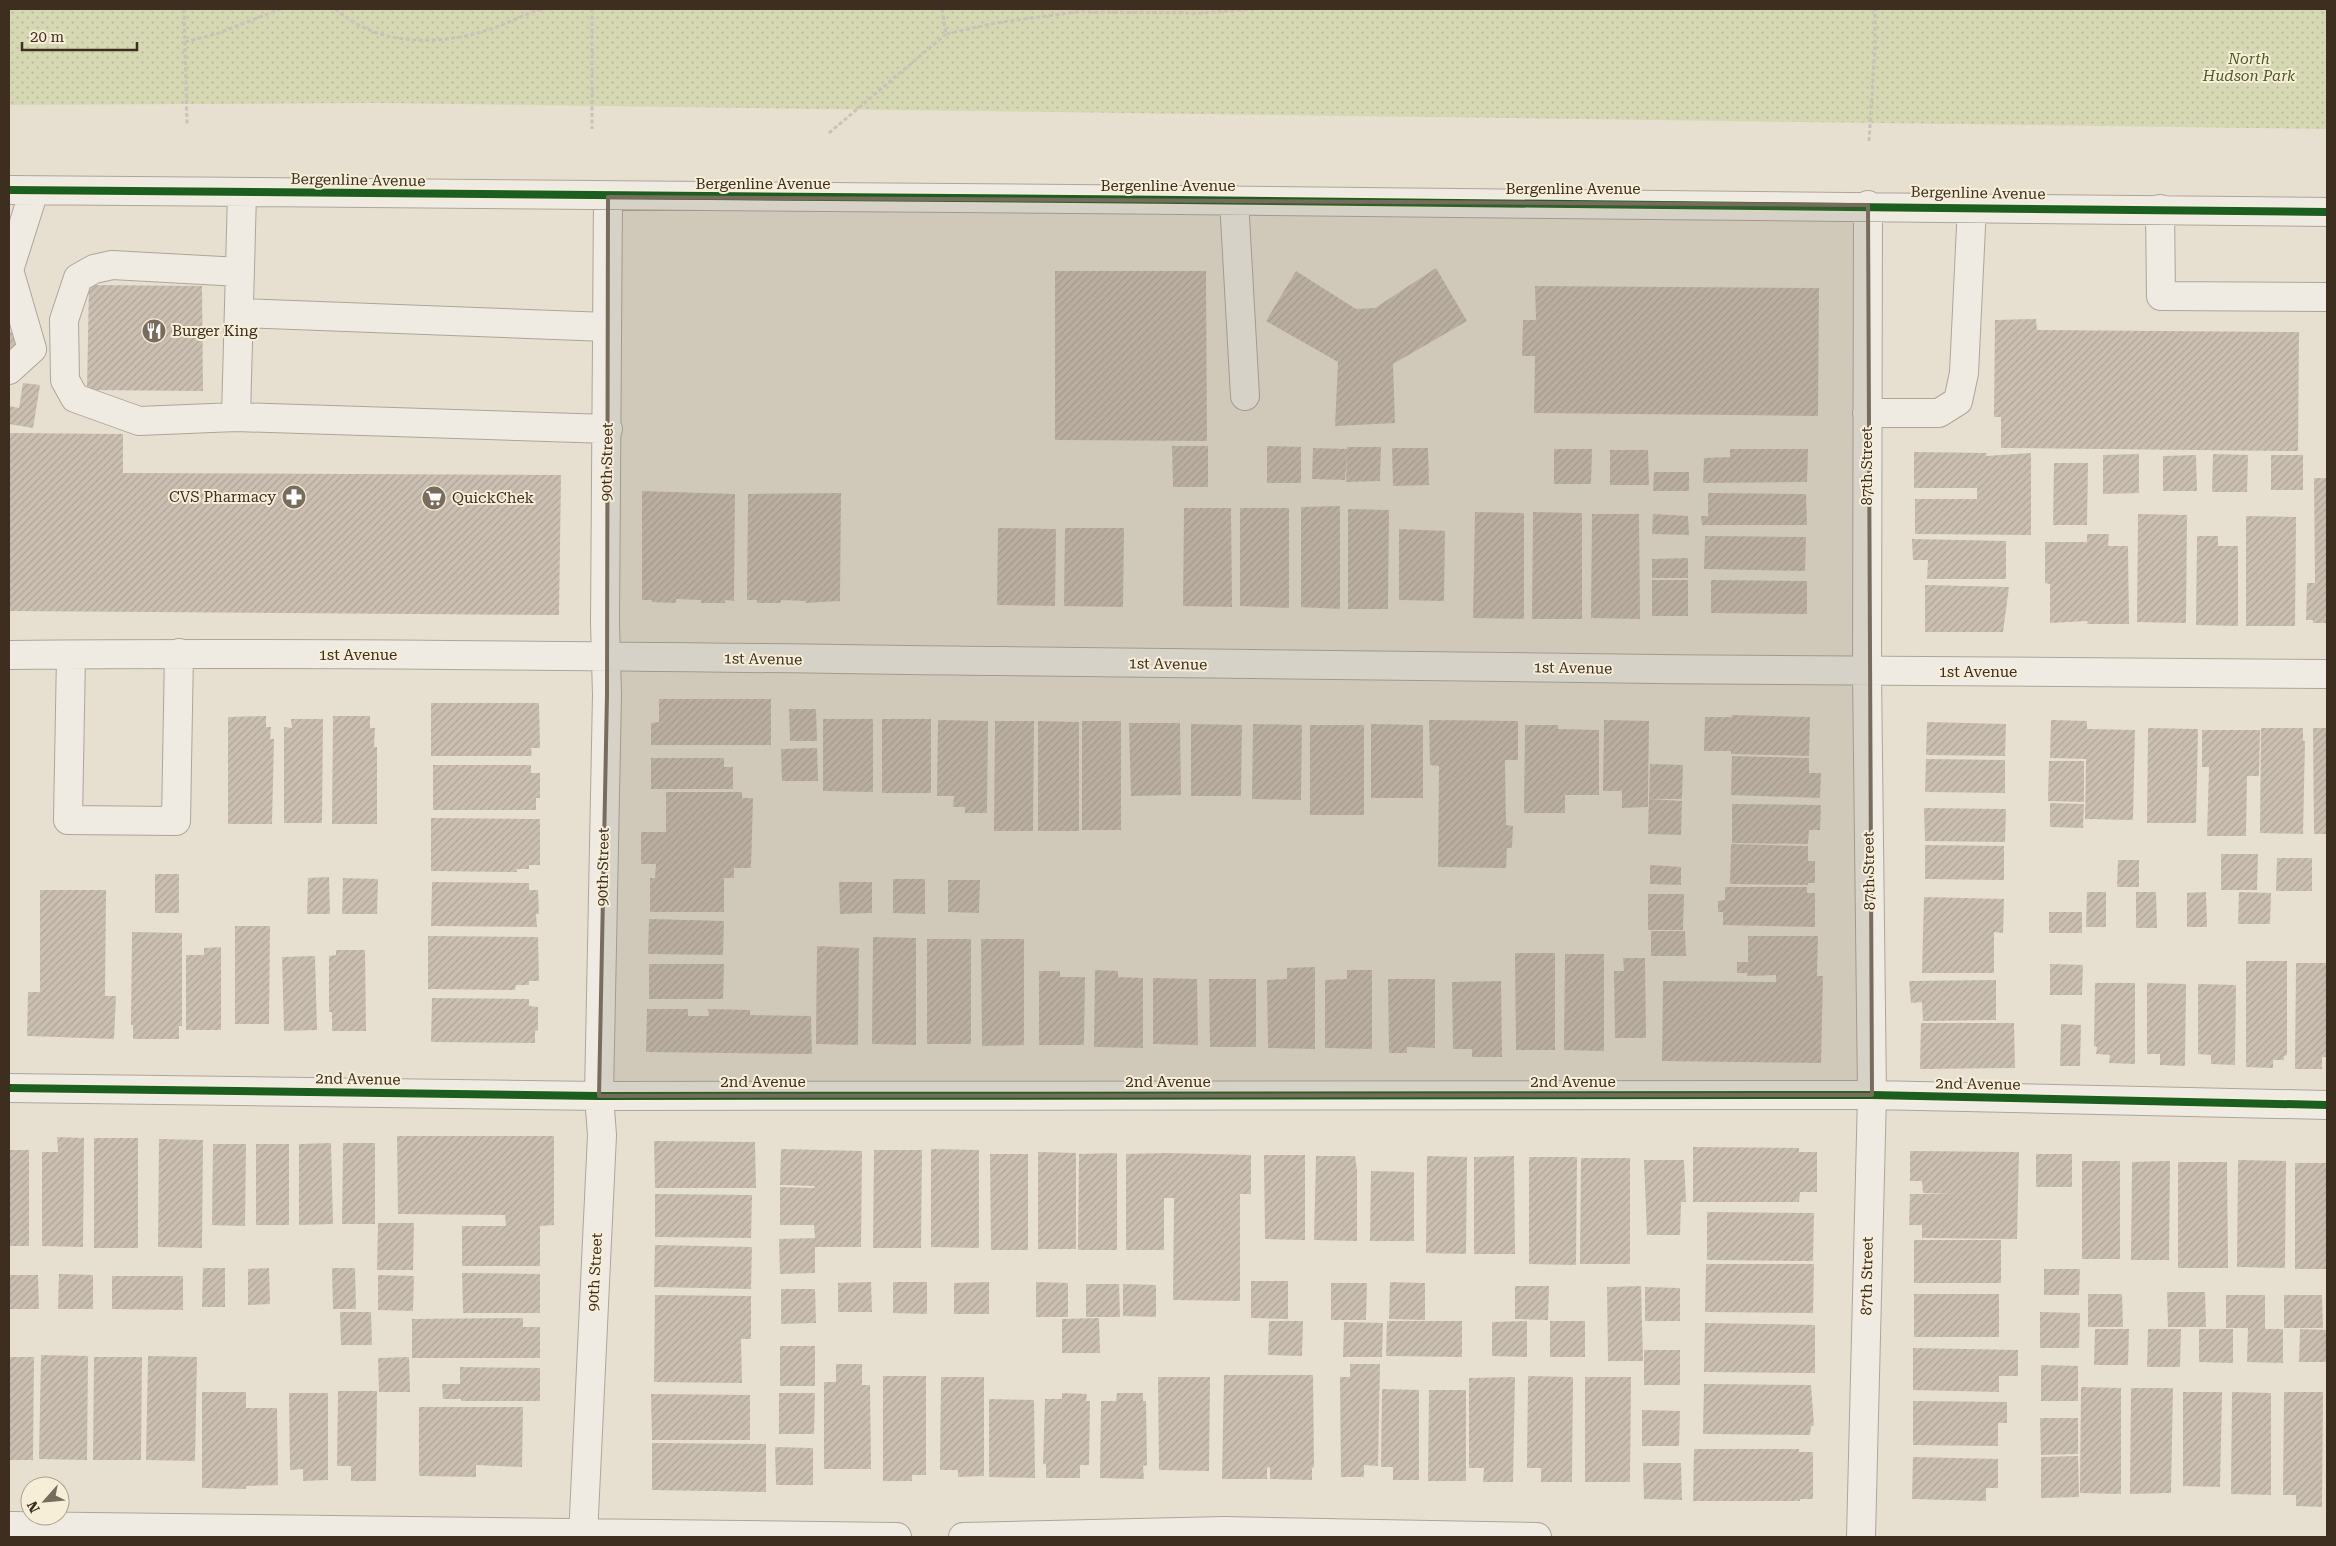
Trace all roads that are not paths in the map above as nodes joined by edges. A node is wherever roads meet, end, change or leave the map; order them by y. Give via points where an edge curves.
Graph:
1 (21, 190) edge
2 (242, 192) junction
3 (608, 197) junction
4 (1234, 200) junction
5 (1868, 205) junction
6 (1972, 206) junction
7 (2160, 209) junction
8 (2327, 212) edge
9 (9, 270) edge
10 (240, 272) junction
11 (2327, 297) edge
12 (240, 313) junction
13 (607, 327) junction
14 (9, 370) edge
15 (1245, 396) dead end
16 (1867, 413) junction
17 (236, 417) junction
18 (608, 430) junction
19 (179, 653) junction
20 (9, 655) edge
21 (71, 655) junction
22 (605, 657) junction
23 (1867, 672) junction
24 (2327, 674) edge
25 (9, 1088) edge
26 (599, 1096) junction
27 (1872, 1096) junction
28 (2327, 1105) edge
29 (9, 1526) edge
30 (146, 1533) edge
31 (583, 1535) edge
32 (897, 1537) edge
33 (964, 1537) edge
34 (1537, 1537) edge
35 (1860, 1537) edge

1 - 2 street, Bergenline Avenue
1 - 9 street
2 - 3 street, Bergenline Avenue
2 - 10 street
3 - 4 street, Bergenline Avenue
3 - 13 street, 90th Street
4 - 5 street, Bergenline Avenue
4 - 15 street
5 - 6 street, Bergenline Avenue
5 - 16 street, 87th Street
6 - 7 street, Bergenline Avenue
6 - 16 street via 1964,373 1958,401 1939,413
7 - 8 street, Bergenline Avenue
7 - 11 street via 2161,296
9 - 14 street via 32,350
10 - 12 street
10 - 17 street via 112,265 78,278 64,320 65,380 74,398 140,420
12 - 13 street
12 - 17 street
13 - 18 street, 90th Street
16 - 23 street, 87th Street
17 - 18 street
18 - 22 street, 90th Street
19 - 21 street, 1st Avenue
19 - 21 street via 176,821 68,820
19 - 22 street, 1st Avenue
20 - 21 street, 1st Avenue
22 - 23 street, 1st Avenue
22 - 26 street, 90th Street via 607,695
23 - 24 street, 1st Avenue
23 - 27 street, 87th Street
25 - 26 street, 2nd Avenue
26 - 27 street, 2nd Avenue
26 - 31 street, 90th Street via 602,1135
27 - 28 street, 2nd Avenue
27 - 35 street, 87th Street
29 - 30 street
30 - 31 street
31 - 32 street
33 - 34 street via 1224,1531

